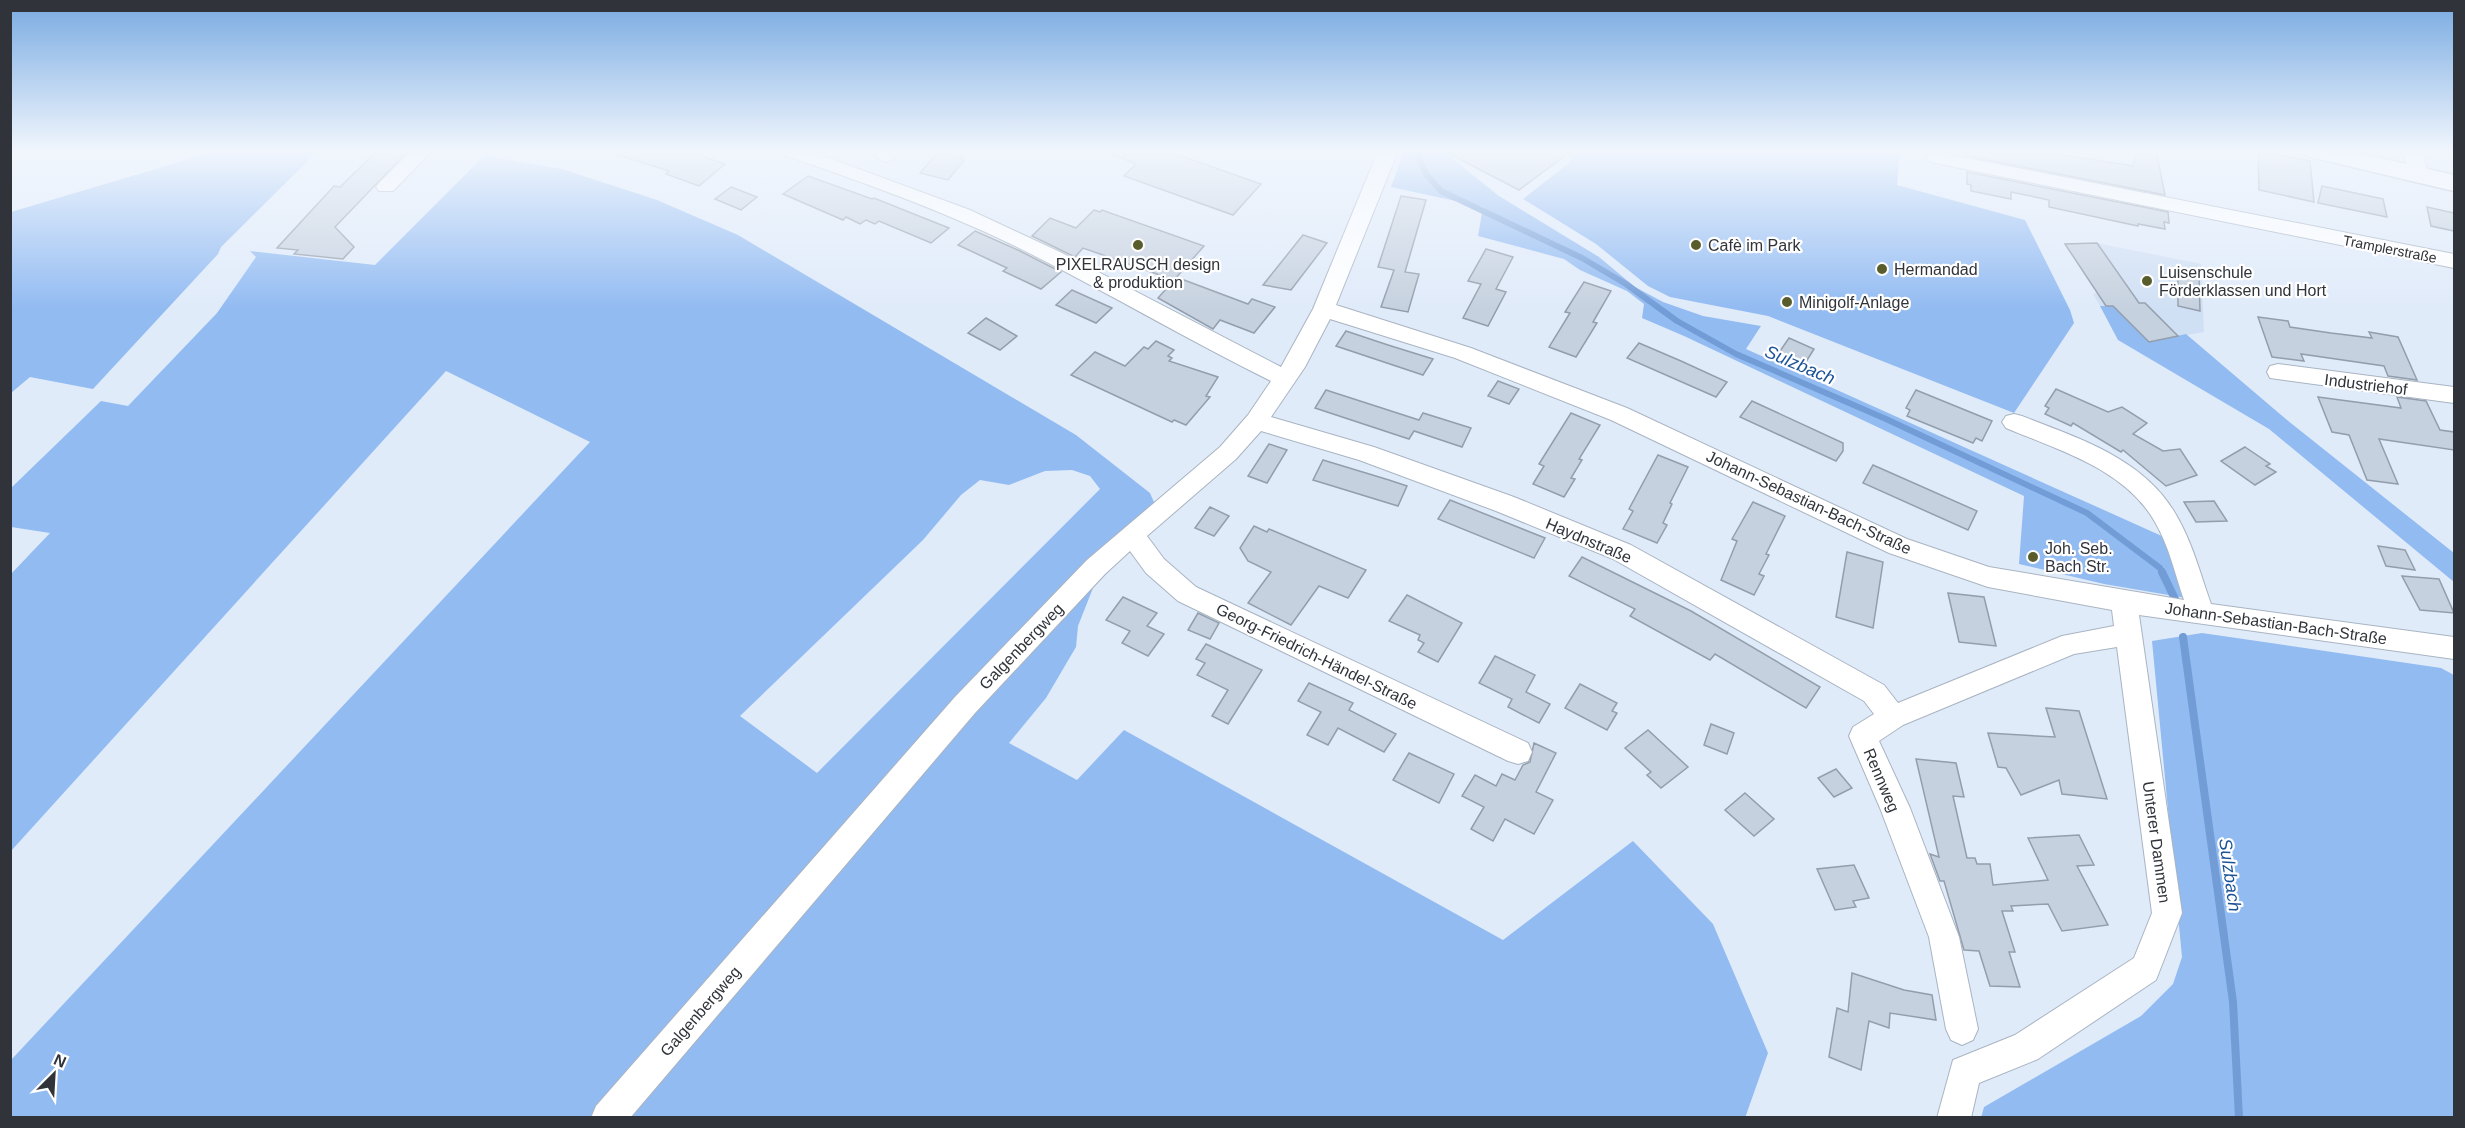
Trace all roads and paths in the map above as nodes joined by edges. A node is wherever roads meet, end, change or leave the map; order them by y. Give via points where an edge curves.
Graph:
1 (931, 204) edge
2 (1367, 204) edge
3 (2166, 204) edge
4 (2454, 261) edge
5 (1324, 309) junction
6 (2278, 372) dead end
7 (1286, 379) junction
8 (2454, 396) edge
9 (1256, 422) junction
10 (2014, 422) dead end
11 (1133, 536) junction
12 (2124, 602) junction
13 (2201, 612) junction
14 (2129, 634) junction
15 (2454, 648) edge
16 (1893, 717) junction
17 (1518, 752) dead end
18 (1962, 1029) dead end
19 (608, 1118) edge
20 (1954, 1118) edge

1 - 7 street via 1019,240
2 - 5 street, Galgenbergweg
3 - 4 street, Tramplerstraße
5 - 7 street, Galgenbergweg
5 - 12 street, Johann-Sebastian-Bach-Straße via 1463,352 1619,414 1898,546 1988,578
6 - 8 street, Industriehof
7 - 9 street, Galgenbergweg
9 - 11 street, Galgenbergweg via 1228,453
9 - 16 street, Haydnstraße via 1366,453 1622,552 1874,693
10 - 13 street via 2092,455 2149,495 2173,534
11 - 17 street, Georg-Friedrich-Händel-Straße via 1155,566 1187,594
11 - 19 street, Galgenbergweg via 1096,567 965,705
12 - 13 street, Johann-Sebastian-Bach-Straße
12 - 14 street, Unterer Dammen
13 - 15 street, Johann-Sebastian-Bach-Straße
14 - 16 street, Rennweg via 2071,644
14 - 20 street, Unterer Dammen via 2167,913 2145,969 2026,1047 1965,1072
16 - 18 street, Rennweg via 1863,736 1944,937

